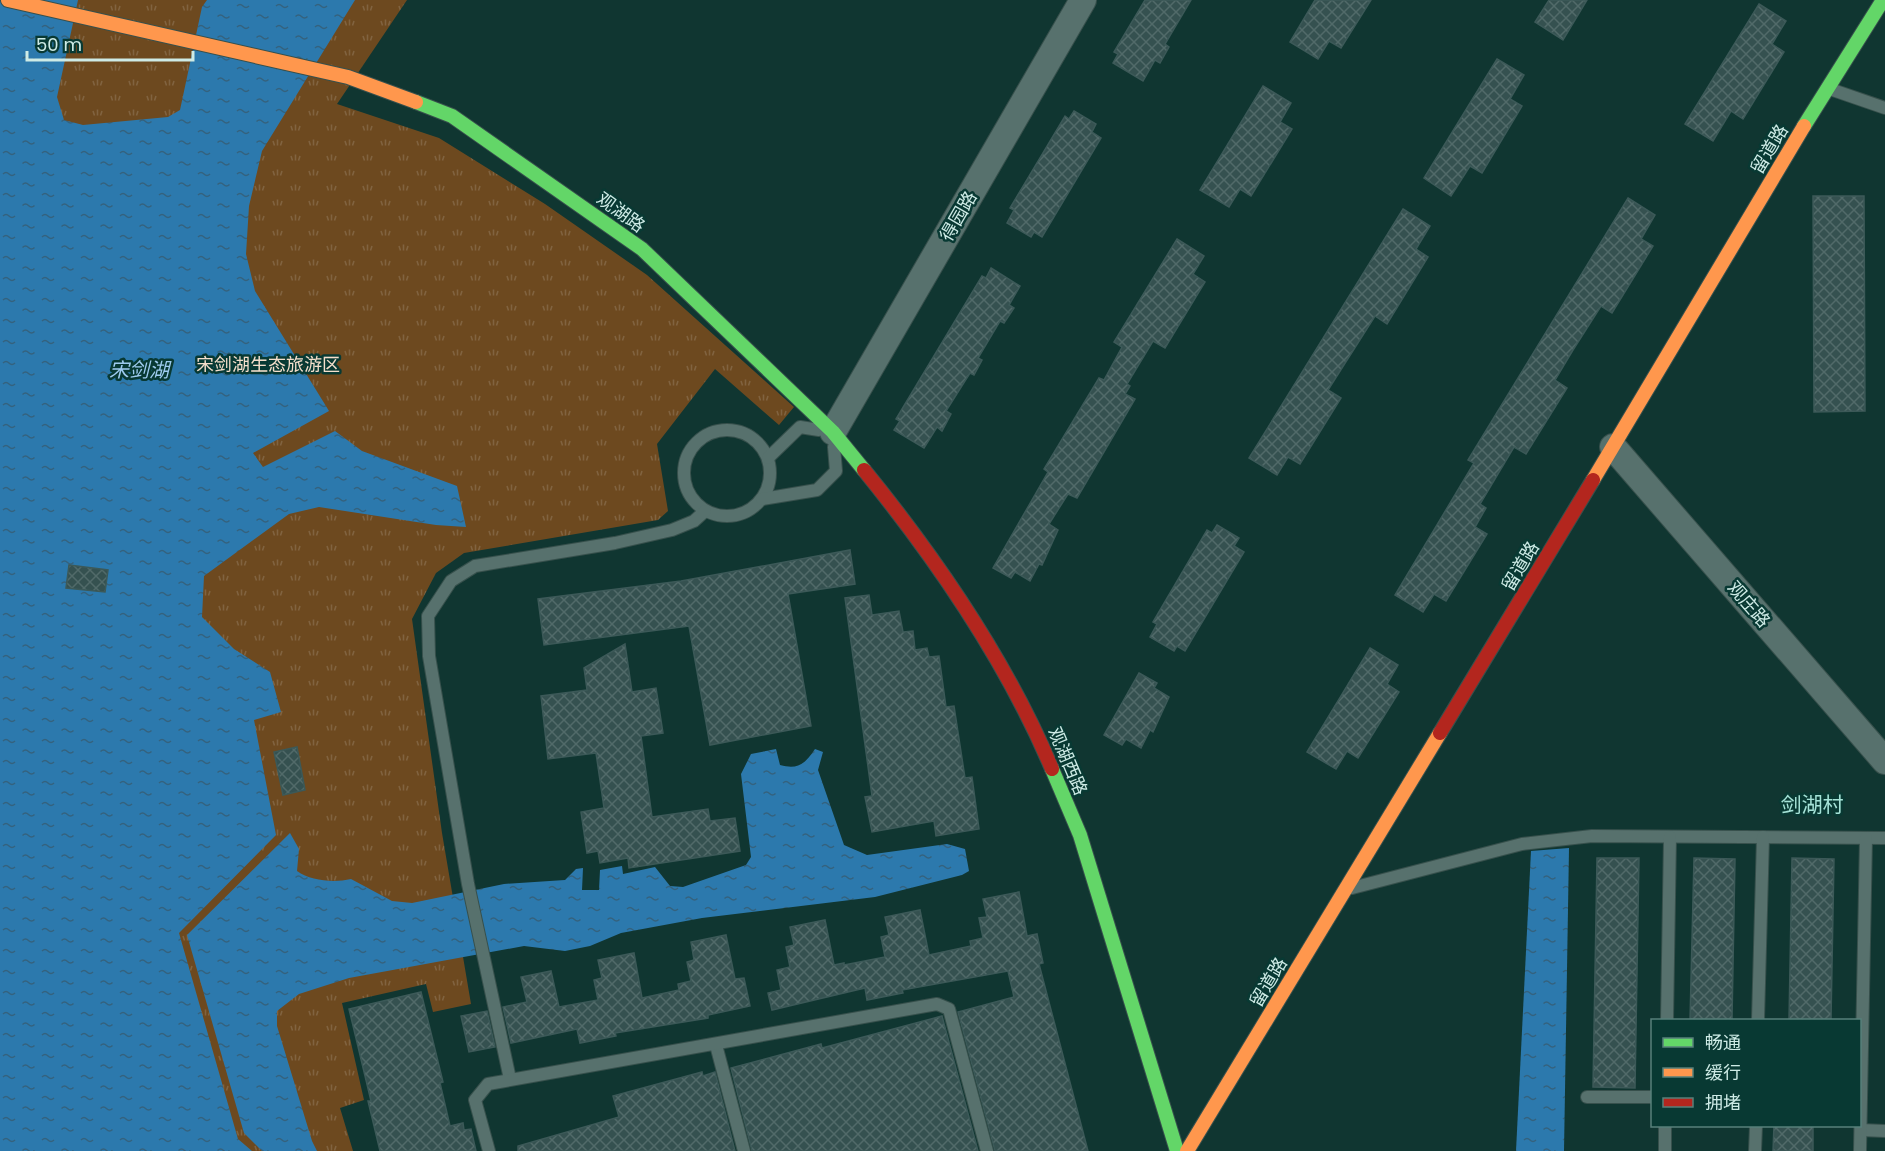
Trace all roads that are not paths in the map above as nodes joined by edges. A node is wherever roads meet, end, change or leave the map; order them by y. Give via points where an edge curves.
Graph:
1 (8, 0) edge
2 (1083, 0) edge
3 (1883, 0) edge
4 (1826, 88) junction
5 (1885, 108) edge
6 (833, 432) junction
7 (1613, 447) junction
8 (768, 458) junction
9 (762, 499) junction
10 (705, 511) junction
11 (1885, 761) edge
12 (1670, 837) junction
13 (1763, 837) junction
14 (1866, 838) junction
15 (1885, 838) edge
16 (1346, 889) junction
17 (1667, 1019) edge
18 (1758, 1019) edge
19 (716, 1045) junction
20 (510, 1079) junction
21 (1587, 1097) dead end
22 (1651, 1097) edge
23 (1861, 1098) edge
24 (1665, 1127) edge
25 (1756, 1127) edge
26 (1861, 1131) junction
27 (1885, 1131) edge
28 (489, 1151) edge
29 (744, 1151) edge
30 (987, 1151) edge
31 (1177, 1151) edge
32 (1187, 1151) edge
33 (1665, 1151) edge
34 (1755, 1151) edge
35 (1860, 1151) edge

1 - 6 street, 观湖路 via 348,77 452,116 642,249
2 - 6 street, 得园路
3 - 4 street, 留道路
4 - 5 lane
4 - 7 street, 留道路
6 - 8 lane via 800,427
6 - 9 lane via 836,471 817,490
6 - 31 street, 观湖西路 via 897,511 969,613 1032,722 1080,835
7 - 11 street, 观庄路
7 - 16 street, 留道路
8 - 9 lane via 771,472
8 - 10 lane via 750,436 737,431 709,433 698,441 689,452 684,480 688,494
9 - 10 lane via 738,516 724,517
10 - 20 lane via 694,521 672,530 475,566 451,582 428,616 429,656 468,884
12 - 13 lane
12 - 16 lane via 1592,836 1522,844
12 - 17 lane
13 - 14 lane
13 - 18 lane
14 - 15 lane
14 - 23 lane
16 - 32 street, 留道路
19 - 20 lane
19 - 29 lane
19 - 30 lane via 937,1004 949,1009
20 - 28 lane via 488,1084 475,1100
21 - 22 lane
23 - 26 lane
24 - 33 lane
25 - 34 lane
26 - 27 lane
26 - 35 lane

